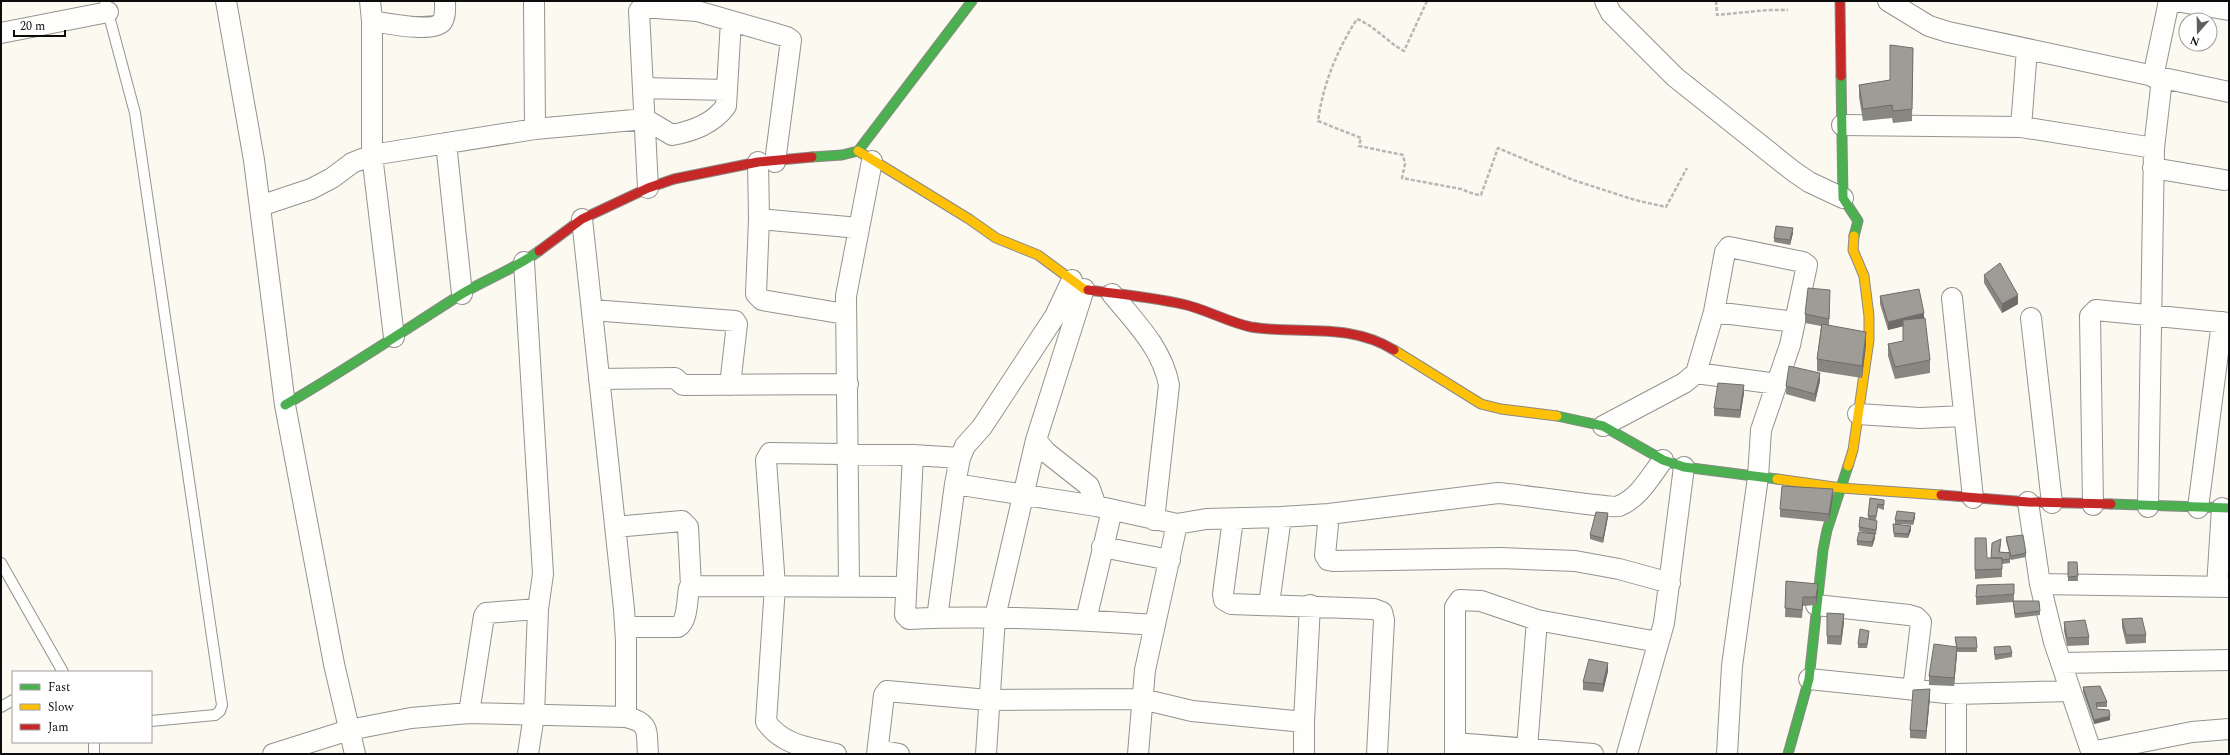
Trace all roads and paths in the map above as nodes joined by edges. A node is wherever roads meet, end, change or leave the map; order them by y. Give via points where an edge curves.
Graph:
1 (226, 1) edge
2 (370, 1) edge
3 (445, 1) edge
4 (534, 1) edge
5 (972, 1) edge
6 (1427, 1) edge
7 (1605, 1) edge
8 (1716, 1) edge
9 (1840, 1) edge
10 (1888, 1) edge
11 (2169, 1) edge
12 (2175, 1) edge
13 (106, 7) edge
14 (1788, 10) dead end
15 (2229, 10) edge
16 (372, 21) junction
17 (731, 21) junction
18 (1, 33) edge
19 (2027, 49) junction
20 (2157, 78) junction
21 (643, 88) junction
22 (726, 90) junction
23 (2229, 92) edge
24 (645, 119) junction
25 (1842, 125) junction
26 (2021, 128) junction
27 (535, 129) junction
28 (446, 143) junction
29 (2154, 148) junction
30 (372, 155) junction
31 (865, 156) junction
32 (766, 162) junction
33 (1686, 168) dead end
34 (2153, 168) junction
35 (2224, 180) dead end
36 (648, 188) junction
37 (1843, 198) junction
38 (260, 206) junction
39 (582, 219) junction
40 (759, 219) junction
41 (859, 228) junction
42 (524, 262) junction
43 (1078, 285) junction
44 (462, 294) junction
45 (1112, 294) junction
46 (1952, 298) dead end
47 (592, 310) junction
48 (1714, 312) junction
49 (845, 314) junction
50 (2150, 316) junction
51 (2031, 318) dead end
52 (1795, 322) junction
53 (2225, 323) edge
54 (394, 337) junction
55 (1696, 373) junction
56 (599, 379) junction
57 (848, 384) junction
58 (1777, 384) junction
59 (730, 386) junction
60 (286, 404) junction
61 (1858, 414) junction
62 (1964, 416) junction
63 (1603, 426) junction
64 (1036, 440) junction
65 (848, 454) junction
66 (913, 455) junction
67 (960, 458) junction
68 (1663, 460) junction
69 (1684, 467) junction
70 (1758, 477) junction
71 (955, 484) junction
72 (1841, 488) junction
73 (1024, 493) junction
74 (1973, 498) junction
75 (2028, 502) junction
76 (2052, 503) junction
77 (2094, 505) junction
78 (2148, 507) junction
79 (1104, 508) junction
80 (2198, 508) junction
81 (2225, 508) edge
82 (1329, 514) junction
83 (1281, 517) junction
84 (1233, 519) junction
85 (1154, 520) junction
86 (1177, 524) junction
87 (615, 527) junction
88 (1102, 547) junction
89 (1170, 560) junction
90 (1, 563) edge
91 (1670, 583) junction
92 (2040, 584) junction
93 (691, 586) junction
94 (775, 586) junction
95 (849, 586) junction
96 (906, 587) junction
97 (2223, 587) edge
98 (1269, 604) junction
99 (1310, 605) junction
100 (1816, 605) junction
101 (538, 609) junction
102 (994, 617) junction
103 (937, 618) junction
104 (1086, 620) junction
105 (1537, 620) junction
106 (1155, 625) junction
107 (626, 627) junction
108 (1658, 642) junction
109 (2229, 660) edge
110 (2061, 663) junction
111 (61, 671) edge
112 (1809, 679) junction
113 (1913, 690) junction
114 (2070, 691) junction
115 (1956, 694) junction
116 (1142, 699) junction
117 (988, 700) junction
118 (12, 701) edge
119 (1, 707) edge
120 (469, 713) junction
121 (534, 715) junction
122 (626, 717) junction
123 (152, 721) edge
124 (1304, 722) junction
125 (2229, 729) edge
126 (349, 730) junction
127 (94, 743) edge
128 (1455, 748) edge
129 (1536, 750) edge
130 (878, 752) edge
131 (2091, 753) edge
132 (94, 754) edge
133 (273, 754) edge
134 (355, 754) edge
135 (528, 754) edge
136 (648, 754) edge
137 (836, 754) edge
138 (898, 754) edge
139 (986, 754) edge
140 (1138, 754) edge
141 (1304, 754) edge
142 (1377, 754) edge
143 (1593, 754) edge
144 (1627, 754) edge
145 (1727, 754) edge
146 (1788, 754) edge
147 (1956, 754) edge

1 - 38 street
2 - 16 street
3 - 16 street via 445,17 441,24 432,28
4 - 27 street
5 - 31 street
6 - 33 path via 1404,51 1394,46 1366,22 1357,19 1341,44 1320,107 1318,121 1361,138 1360,146 1403,155 1405,164 1402,178 1461,188 1481,195 1498,148 1573,180 1666,207
7 - 37 street via 1611,13 1675,77 1793,171 1809,182
8 - 14 path via 1717,15
9 - 25 street
10 - 19 street via 1929,26
11 - 20 street
12 - 15 street
13 - 18 street
13 - 123 lane via 134,113 222,705 215,715
16 - 30 street
17 - 21 street via 687,9 642,7 639,11
17 - 22 street
17 - 32 street via 791,40
19 - 20 street
19 - 26 street
20 - 23 street
20 - 29 street
21 - 22 street
21 - 24 street
22 - 24 street via 726,106 720,115 697,128 672,135
24 - 27 street
24 - 36 street
25 - 26 street
25 - 37 street
26 - 29 street
27 - 28 street
28 - 30 street
28 - 44 street
29 - 34 street
30 - 38 street via 352,163 311,189
30 - 54 street
31 - 32 street via 842,155
31 - 41 street
31 - 43 street via 996,238 1038,255
32 - 36 street via 674,179
32 - 40 street
34 - 35 street
34 - 50 street
36 - 39 street
37 - 61 street via 1857,218 1853,250 1864,276 1869,316
38 - 60 street
39 - 42 street
39 - 47 street
40 - 41 street
40 - 49 street via 756,294 758,297 762,300
41 - 49 street
42 - 44 street
42 - 101 street via 543,574
43 - 45 street
43 - 64 street
43 - 67 street via 982,427 965,446
44 - 54 street
45 - 63 street via 1183,304 1238,324 1254,327 1363,335 1379,341 1481,404 1501,409 1545,413
45 - 85 street via 1154,346 1166,367 1170,385
46 - 62 street
47 - 56 street
47 - 59 street via 735,321 737,324
48 - 52 street
48 - 52 street via 1725,252 1733,246 1807,265
48 - 55 street
49 - 57 street
50 - 53 street
50 - 77 street via 2096,310 2090,316
50 - 78 street
51 - 76 street
52 - 58 street
53 - 80 street
54 - 60 street via 342,372
55 - 58 street
55 - 63 street via 1684,383
56 - 59 street via 675,378 683,385
56 - 87 street
57 - 59 street
57 - 65 street
58 - 70 street via 1761,430
60 - 126 street via 334,664
61 - 62 street via 1920,418
61 - 72 street via 1852,450
62 - 74 street
63 - 68 street
64 - 73 street
64 - 79 street via 1046,452 1089,486
65 - 66 street
65 - 94 street via 770,453 766,460
65 - 95 street
66 - 67 street
66 - 96 street
67 - 71 street
68 - 69 street
68 - 82 street via 1636,496 1617,507 1498,493
69 - 70 street
69 - 91 street
70 - 72 street
70 - 145 street via 1732,666
71 - 73 street
71 - 103 street
72 - 74 street
72 - 100 street via 1827,530
73 - 79 street
73 - 102 street
74 - 75 street
75 - 76 street
75 - 92 street
76 - 77 street
77 - 78 street
78 - 80 street
79 - 85 street
79 - 88 street
80 - 81 street
81 - 97 street
82 - 83 street
82 - 91 street via 1325,555 1328,560 1500,558 1575,561 1619,569
83 - 84 street
83 - 98 street
84 - 86 street via 1206,519
84 - 98 street via 1224,600 1231,604
85 - 86 street
86 - 89 street
87 - 93 street via 682,521 686,523
87 - 107 street
88 - 89 street
88 - 104 street
89 - 106 street
90 - 111 lane
91 - 108 street via 1664,623
92 - 97 street
92 - 110 street
93 - 94 street
93 - 107 street via 684,620 678,627
94 - 95 street
94 - 137 street via 766,722 788,743
95 - 96 street
96 - 103 street via 906,618
98 - 99 street
99 - 124 street
99 - 142 street via 1374,609 1382,612 1384,620
100 - 112 street
100 - 113 street via 1909,614 1916,617 1921,622
101 - 120 street via 486,613 484,616
101 - 121 street
102 - 103 street
102 - 104 street
102 - 117 street
104 - 106 street
105 - 108 street
105 - 128 street via 1481,601 1460,600 1456,603
105 - 129 street
106 - 116 street via 1145,670
107 - 122 street
108 - 144 street
109 - 110 street
110 - 114 street
112 - 113 street
112 - 146 street
113 - 115 street
114 - 115 street
114 - 131 street
115 - 147 street
116 - 117 street
116 - 124 street via 1192,711
116 - 140 street
117 - 130 street via 887,691 884,695
117 - 139 street
118 - 119 lane
120 - 121 street
120 - 126 street via 412,718
121 - 122 street
121 - 135 street
122 - 136 street via 644,724
124 - 141 street
125 - 131 street via 2192,732
126 - 133 street
126 - 134 street
127 - 132 lane
128 - 129 street
129 - 143 street
130 - 138 street

